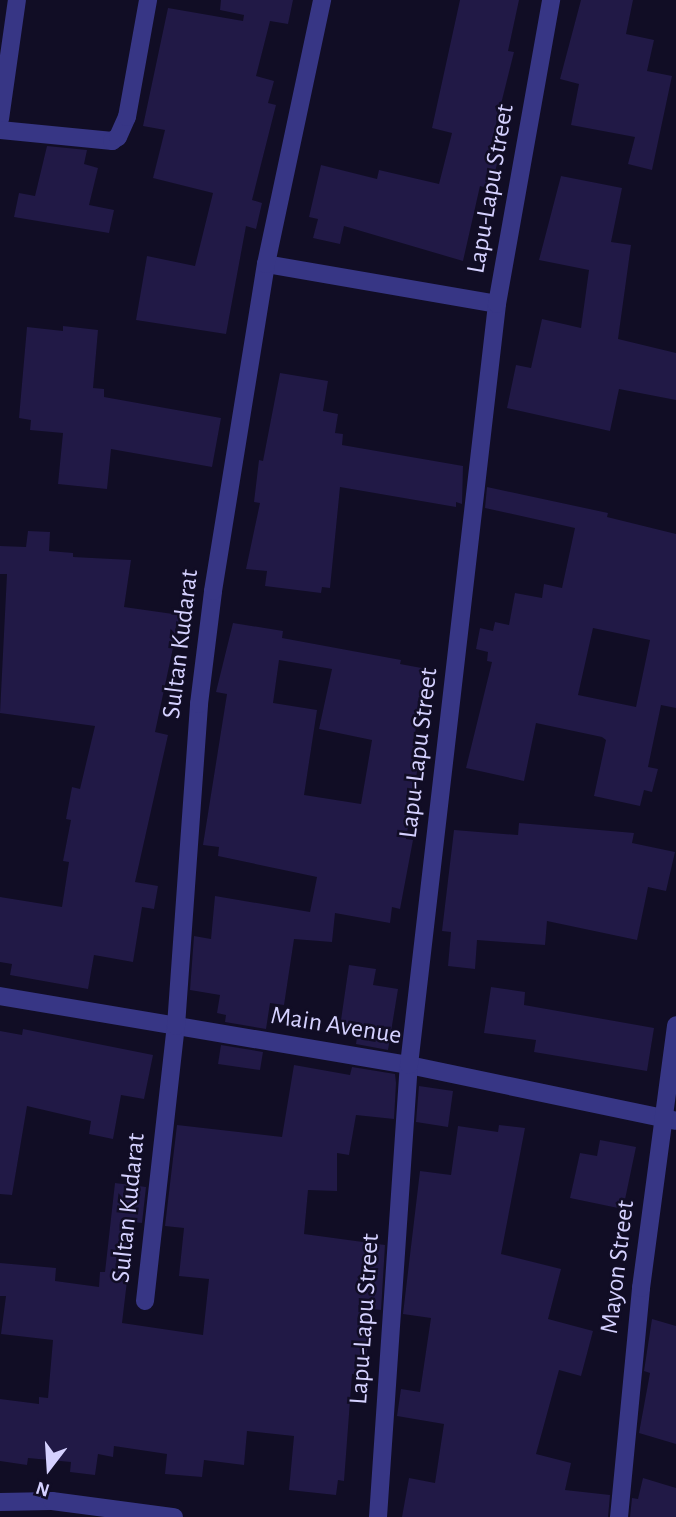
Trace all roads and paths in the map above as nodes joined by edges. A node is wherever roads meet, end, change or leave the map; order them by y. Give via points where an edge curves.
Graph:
1 (17, 0) edge
2 (148, 0) edge
3 (322, 0) edge
4 (551, 0) edge
5 (0, 119) edge
6 (0, 130) edge
7 (266, 264) junction
8 (497, 304) junction
9 (0, 996) edge
10 (676, 1025) edge
11 (176, 1026) junction
12 (409, 1065) junction
13 (669, 1120) edge
14 (145, 1301) dead end
15 (0, 1502) edge
16 (174, 1517) edge
17 (378, 1517) edge
18 (619, 1517) edge

1 - 5 street
2 - 6 street via 127,117 118,137 112,141
3 - 7 street, Sultan Kudarat
4 - 8 street, Lapu-Lapu Street
7 - 8 street
7 - 11 street, Sultan Kudarat via 199,704
8 - 12 street, Lapu-Lapu Street
9 - 11 street, Main Avenue
10 - 13 street, Mayon Street
11 - 12 street, Main Avenue
11 - 14 street, Sultan Kudarat
12 - 13 street, Main Avenue
12 - 17 street, Lapu-Lapu Street
13 - 18 street, Mayon Street
15 - 16 street via 52,1501

